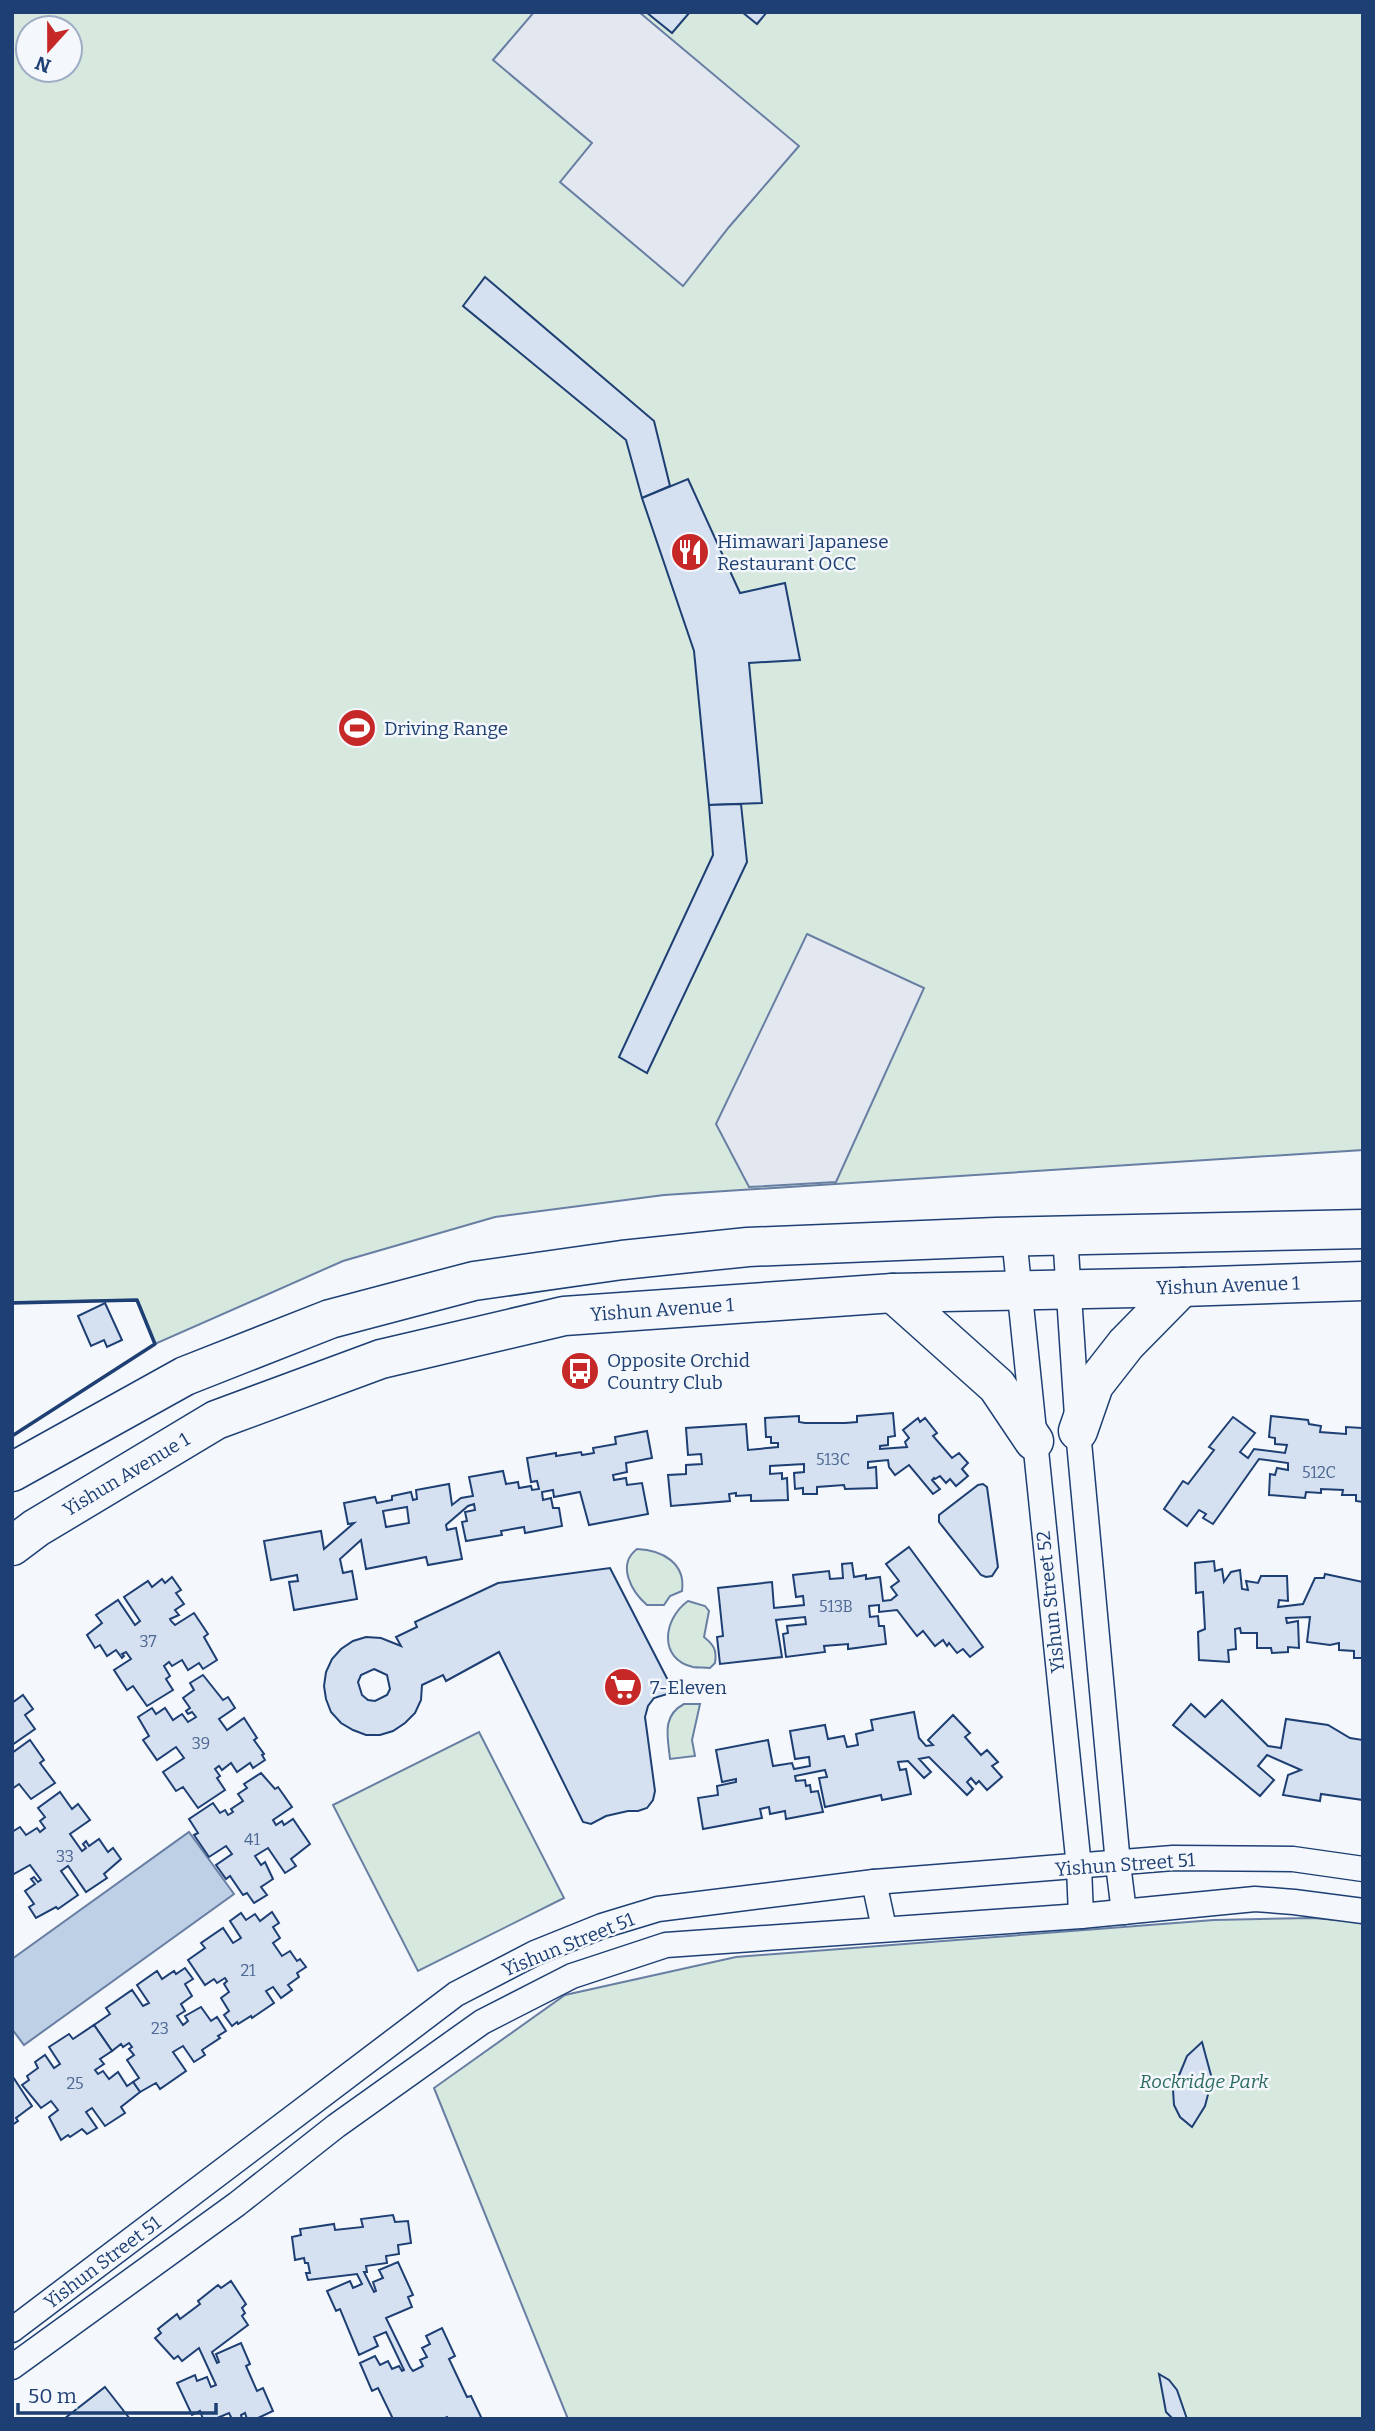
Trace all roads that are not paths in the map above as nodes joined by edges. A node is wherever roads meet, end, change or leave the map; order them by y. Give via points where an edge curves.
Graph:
1 (1363, 1229) edge
2 (1065, 1235) junction
3 (1014, 1237) junction
4 (1363, 1281) edge
5 (1182, 1287) junction
6 (1018, 1289) junction
7 (1069, 1289) junction
8 (893, 1293) junction
9 (1078, 1431) junction
10 (1034, 1441) junction
11 (12, 1472) edge
12 (12, 1546) edge
13 (1118, 1864) junction
14 (1079, 1867) junction
15 (1363, 1869) edge
16 (874, 1882) junction
17 (1363, 1911) edge
18 (1124, 1912) junction
19 (1081, 1916) junction
20 (884, 1928) junction
21 (113, 2254) junction
22 (130, 2281) junction
23 (12, 2330) edge
24 (12, 2367) edge

1 - 2 main road
2 - 3 main road
2 - 7 street
3 - 6 street, Yishun Street 52
3 - 11 main road via 748,1247 474,1281 330,1319 185,1376
4 - 5 main road, Yishun Avenue 1
5 - 7 main road, Yishun Avenue 1
5 - 9 main road via 1126,1344 1094,1385
6 - 7 main road, Yishun Avenue 1
6 - 8 main road, Yishun Avenue 1
6 - 10 street, Yishun Street 52
7 - 9 street
8 - 10 main road via 997,1387
8 - 12 main road, Yishun Avenue 1 via 564,1316 381,1359 216,1420
9 - 13 street
10 - 14 street, Yishun Street 52
13 - 14 street, Yishun Street 51
13 - 15 street, Yishun Street 51 via 1172,1858 1293,1859
13 - 18 street
14 - 16 street, Yishun Street 51
14 - 19 street, Yishun Street 52
16 - 20 street
16 - 21 street, Yishun Street 51 via 658,1909 536,1953 456,1994
17 - 18 street, Yishun Street 51 via 1255,1899
18 - 19 street, Yishun Street 51
19 - 20 street, Yishun Street 51
20 - 22 street, Yishun Street 51 via 666,1945 572,1976 482,2022
21 - 22 street
21 - 23 street, Yishun Street 51
22 - 24 street, Yishun Street 51

